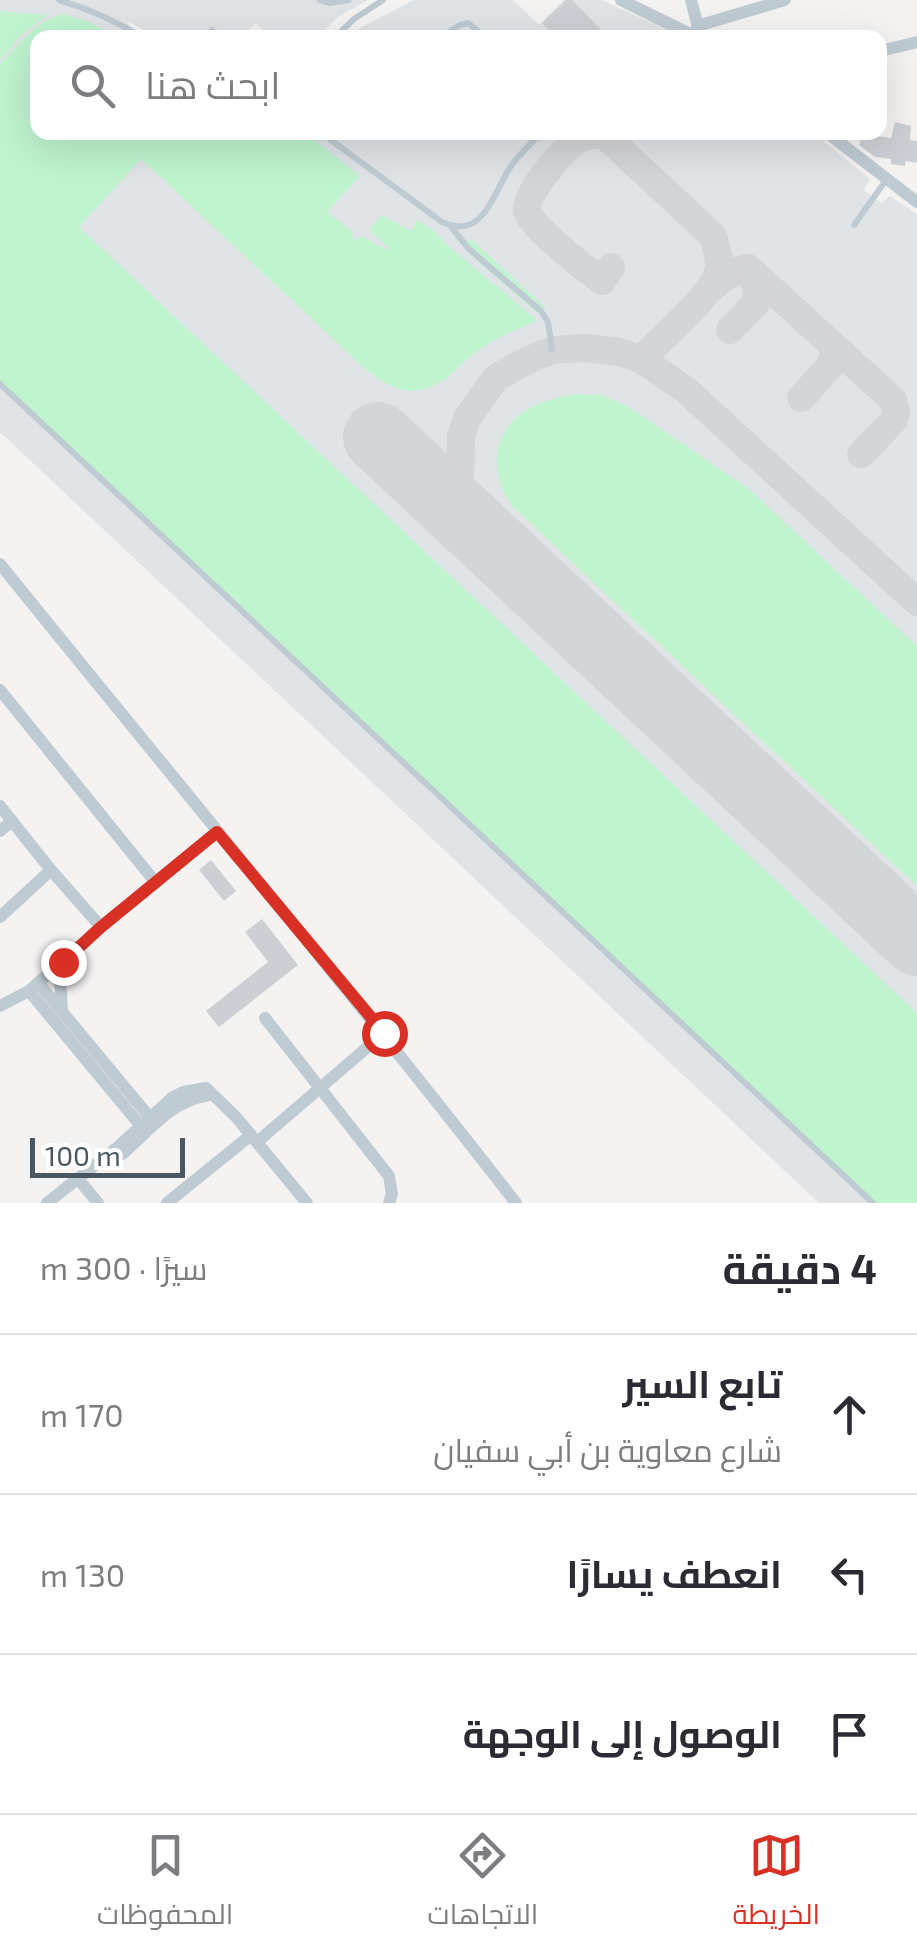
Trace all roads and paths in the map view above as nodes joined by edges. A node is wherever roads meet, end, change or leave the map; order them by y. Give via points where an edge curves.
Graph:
1 (59, 0) edge
2 (319, 0) edge
3 (349, 0) edge
4 (383, 0) edge
5 (621, 0) edge
6 (690, 0) edge
7 (784, 0) edge
8 (131, 30) edge
9 (342, 30) edge
10 (452, 30) edge
11 (477, 30) edge
12 (690, 30) edge
13 (698, 30) edge
14 (709, 30) edge
15 (917, 42) edge
16 (887, 49) edge
17 (330, 140) edge
18 (535, 140) edge
19 (836, 140) edge
20 (887, 180) junction
21 (917, 202) edge
22 (450, 226) junction
23 (854, 226) dead end
24 (552, 350) dead end
25 (0, 384) edge
26 (0, 564) edge
27 (0, 690) edge
28 (0, 806) edge
29 (12, 821) junction
30 (0, 831) edge
31 (217, 832) junction
32 (51, 870) junction
33 (156, 882) junction
34 (0, 917) edge
35 (101, 927) junction
36 (63, 962) junction
37 (34, 988) junction
38 (0, 1006) edge
39 (62, 1013) junction
40 (265, 1018) dead end
41 (384, 1033) junction
42 (320, 1088) junction
43 (148, 1125) junction
44 (254, 1138) junction
45 (81, 1183) junction
46 (47, 1203) edge
47 (60, 1203) edge
48 (98, 1203) edge
49 (167, 1203) edge
50 (307, 1203) edge
51 (388, 1203) edge
52 (516, 1203) edge
53 (873, 1203) edge

1 - 8 lane
2 - 3 lane
4 - 9 lane
5 - 12 street
6 - 13 street
7 - 14 street
10 - 11 lane via 468,23
15 - 16 street
17 - 22 lane
18 - 22 lane via 479,220
19 - 20 street
20 - 21 street
20 - 23 lane
22 - 24 lane via 541,310
25 - 53 lane
26 - 31 street
27 - 33 street
28 - 29 street
29 - 30 street
29 - 32 street
31 - 33 street
31 - 41 street
32 - 34 street
32 - 35 street
33 - 35 street
35 - 36 street
36 - 37 street
36 - 39 street
37 - 38 street
37 - 39 street
37 - 43 street
39 - 43 street
40 - 42 street
41 - 42 street
41 - 52 street
42 - 44 street
42 - 51 street via 390,1176
43 - 44 street via 203,1096 217,1098
43 - 45 street
44 - 49 street
44 - 50 street
45 - 46 street
45 - 47 street
45 - 48 street

